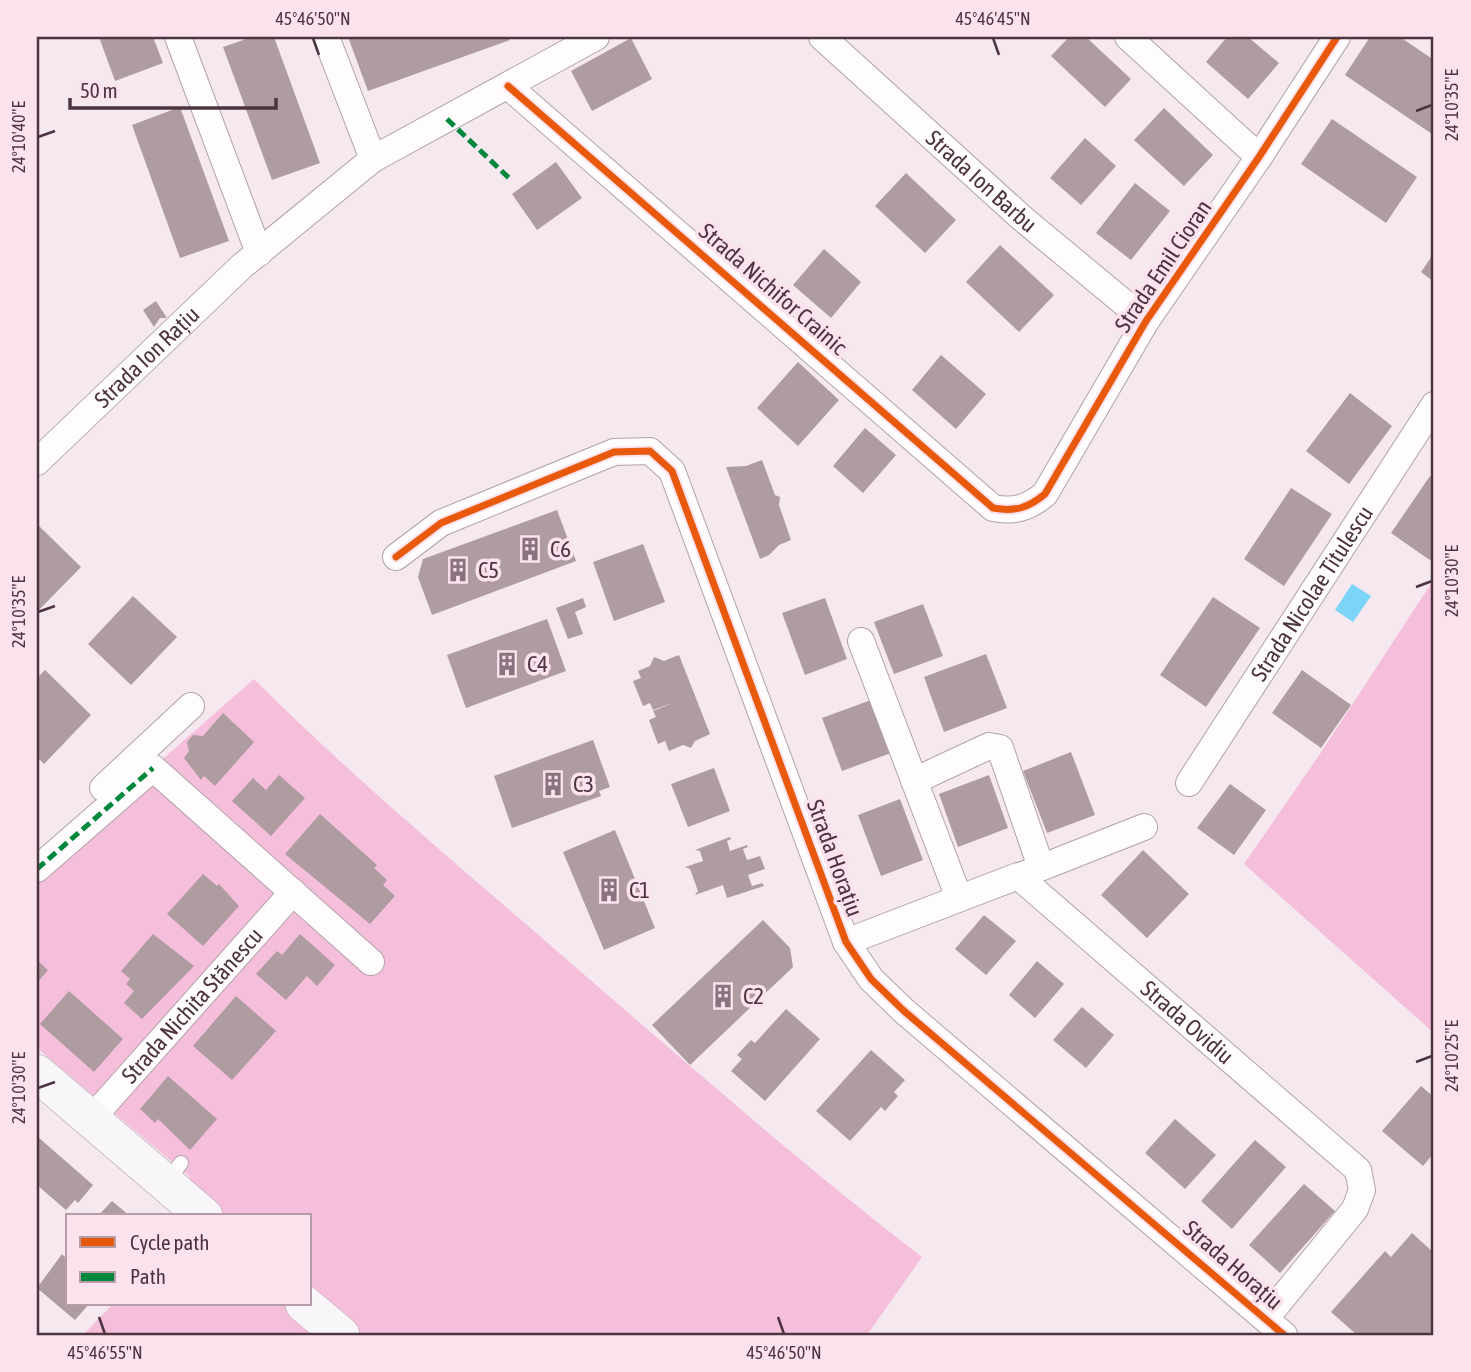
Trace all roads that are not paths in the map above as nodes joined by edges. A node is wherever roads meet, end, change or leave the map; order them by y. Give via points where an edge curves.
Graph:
1 (178, 37) edge
2 (326, 37) edge
3 (596, 37) edge
4 (822, 37) edge
5 (1128, 37) edge
6 (1337, 37) edge
7 (508, 86) junction
8 (1259, 157) junction
9 (373, 159) junction
10 (259, 253) junction
11 (1146, 321) junction
12 (1434, 405) edge
13 (37, 462) edge
14 (1017, 510) joint
15 (396, 557) dead end
16 (861, 641) dead end
17 (191, 706) dead end
18 (914, 781) junction
19 (1189, 783) dead end
20 (1144, 827) dead end
21 (37, 848) edge
22 (37, 869) edge
23 (1030, 872) junction
24 (298, 886) junction
25 (959, 898) junction
26 (846, 942) junction
27 (361, 952) dead end
28 (37, 1073) edge
29 (106, 1127) junction
30 (203, 1214) edge
31 (306, 1306) edge
32 (1275, 1327) edge
33 (341, 1335) edge

1 - 10 street
2 - 9 street
3 - 7 street, Strada Ion Rațiu
4 - 11 street, Strada Ion Barbu via 1023,219
5 - 8 street
6 - 8 street, Strada Emil Cioran
7 - 9 street, Strada Ion Rațiu
7 - 14 street, Strada Nichifor Crainic via 993,508
8 - 11 street, Strada Emil Cioran
9 - 10 street, Strada Ion Rațiu
10 - 13 street, Strada Ion Rațiu via 167,334
11 - 14 street, Strada Emil Cioran via 1045,494
12 - 19 street, Strada Nicolae Titulescu
15 - 26 street, Strada Horațiu via 441,523 614,452 650,451 672,471
16 - 18 street
17 - 21 street
18 - 23 street via 989,746 1000,748
18 - 25 street
20 - 23 street
22 - 24 street via 153,768 199,798
23 - 25 street
23 - 32 street, Strada Ovidiu via 1358,1170 1362,1190 1355,1209
24 - 27 street
24 - 29 street, Strada Nichita Stănescu via 266,933 237,944 162,1028
25 - 26 street
26 - 32 street, Strada Horațiu via 871,979 904,1011
28 - 29 street
29 - 30 street via 173,1173
31 - 33 street

